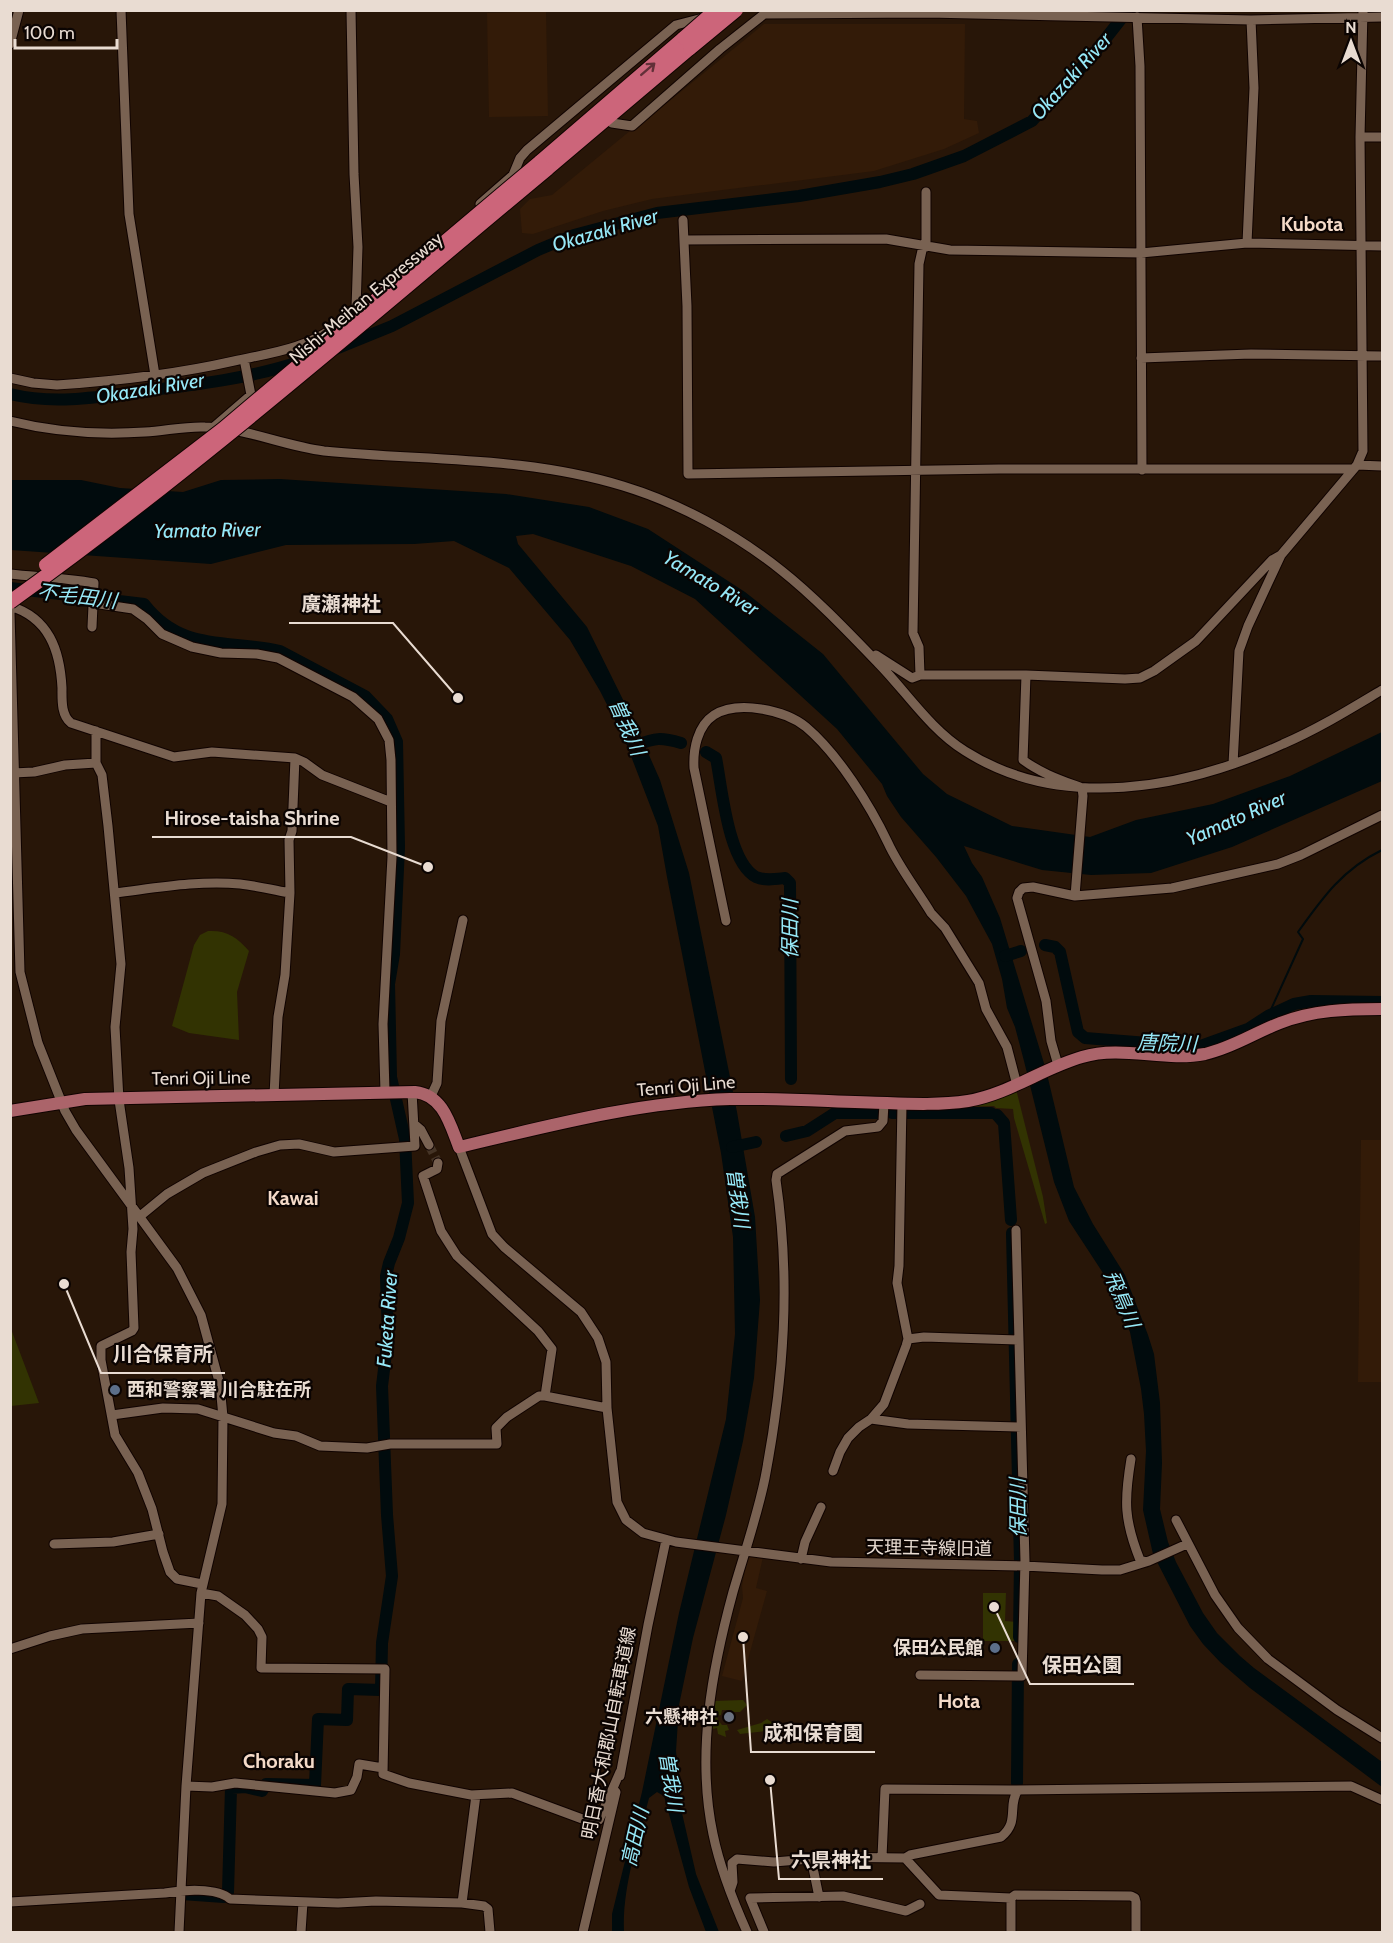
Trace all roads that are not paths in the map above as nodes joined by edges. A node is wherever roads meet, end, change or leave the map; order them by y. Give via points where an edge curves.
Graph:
1 (19, 10) edge
2 (121, 10) edge
3 (351, 10) edge
4 (711, 10) edge
5 (716, 10) edge
6 (736, 10) edge
7 (766, 12) edge
8 (809, 12) edge
9 (1363, 14) edge
10 (1137, 17) junction
11 (1383, 17) edge
12 (1251, 20) junction
13 (688, 21) junction
14 (687, 43) junction
15 (10, 44) edge
16 (720, 49) junction
17 (560, 122) junction
18 (573, 122) dead end
19 (612, 123) dead end
20 (1360, 137) junction
21 (1383, 137) edge
22 (543, 166) junction
23 (926, 192) dead end
24 (683, 220) dead end
25 (684, 240) junction
26 (1247, 243) junction
27 (925, 246) junction
28 (1361, 246) junction
29 (1383, 246) edge
30 (1141, 253) junction
31 (356, 309) junction
32 (1362, 355) junction
33 (1383, 356) edge
34 (1141, 358) junction
35 (244, 360) junction
36 (155, 375) junction
37 (10, 378) edge
38 (10, 421) edge
39 (214, 427) junction
40 (1383, 466) edge
41 (1355, 467) junction
42 (915, 470) junction
43 (1142, 470) junction
44 (1281, 555) junction
45 (10, 574) edge
46 (10, 591) edge
47 (93, 603) junction
48 (10, 604) edge
49 (10, 613) edge
50 (92, 627) dead end
51 (11, 637) edge
52 (856, 641) junction
53 (920, 675) junction
54 (1026, 675) junction
55 (1383, 690) edge
56 (96, 731) junction
57 (295, 758) junction
58 (96, 763) junction
59 (1233, 764) junction
60 (13, 773) edge
61 (1083, 792) junction
62 (391, 802) junction
63 (1383, 816) edge
64 (115, 893) junction
65 (290, 893) junction
66 (1075, 896) junction
67 (463, 920) dead end
68 (726, 921) dead end
69 (1383, 1009) edge
70 (1057, 1066) junction
71 (1018, 1085) junction
72 (396, 1092) junction
73 (273, 1095) junction
74 (431, 1096) junction
75 (119, 1098) junction
76 (62, 1102) junction
77 (884, 1103) junction
78 (902, 1103) junction
79 (10, 1111) edge
80 (414, 1124) junction
81 (429, 1145) tunnel mouth
82 (459, 1147) junction
83 (438, 1163) dead end
84 (131, 1205) junction
85 (140, 1216) junction
86 (1016, 1230) dead end
87 (908, 1340) junction
88 (1019, 1340) junction
89 (545, 1395) junction
90 (607, 1408) junction
91 (112, 1415) junction
92 (223, 1418) junction
93 (871, 1419) junction
94 (1021, 1426) junction
95 (1131, 1460) dead end
96 (833, 1471) dead end
97 (821, 1507) dead end
98 (1176, 1520) dead end
99 (159, 1534) junction
100 (671, 1541) junction
101 (54, 1545) dead end
102 (1185, 1545) junction
103 (741, 1551) junction
104 (801, 1559) junction
105 (1147, 1562) junction
106 (1024, 1566) junction
107 (201, 1588) junction
108 (199, 1623) junction
109 (10, 1649) edge
110 (920, 1675) dead end
111 (1383, 1738) edge
112 (383, 1768) junction
113 (620, 1772) junction
114 (186, 1786) junction
115 (1018, 1790) junction
116 (476, 1796) junction
117 (1383, 1800) edge
118 (882, 1857) junction
119 (811, 1858) junction
120 (905, 1858) junction
121 (730, 1890) junction
122 (182, 1893) junction
123 (819, 1897) junction
124 (1011, 1898) junction
125 (10, 1902) edge
126 (303, 1902) junction
127 (462, 1903) junction
128 (920, 1904) dead end
129 (179, 1932) edge
130 (301, 1932) edge
131 (489, 1932) edge
132 (583, 1932) edge
133 (747, 1932) edge
134 (764, 1932) edge
135 (1011, 1932) edge
136 (1136, 1932) edge

1 - 15 street
2 - 36 street via 129,214
3 - 31 street via 358,247
4 - 13 street via 700,19
5 - 14 highway, Nishi-Meihan Expressway, bridge
6 - 14 highway, Nishi-Meihan Expressway, bridge
7 - 8 street
7 - 16 street
8 - 10 street
9 - 11 street
9 - 12 street
9 - 20 street
10 - 12 street
10 - 30 street
12 - 26 street via 1254,88
13 - 16 street
13 - 17 street via 676,25
14 - 22 highway, Nishi-Meihan Expressway
16 - 19 street via 632,126
17 - 18 street
17 - 31 street via 523,154 509,179
20 - 21 street
20 - 28 street
22 - 46 highway, Nishi-Meihan Expressway, bridge via 223,429
22 - 48 highway, Nishi-Meihan Expressway, bridge via 221,442
23 - 27 street
24 - 25 street
25 - 27 street via 886,239
25 - 42 street via 688,474
26 - 28 street
26 - 30 street
27 - 30 street via 950,250
27 - 42 street via 920,264
28 - 29 street
28 - 32 street
30 - 34 street
31 - 35 street via 324,335
32 - 33 street
32 - 34 street
32 - 41 street via 1364,444
34 - 43 street
35 - 36 street
35 - 39 street via 251,394
36 - 37 street via 57,385
38 - 39 street via 60,430 144,432
39 - 52 street via 307,448 507,464 563,471 624,486 684,510 733,537 782,571
40 - 41 street
41 - 43 street
41 - 44 street
42 - 43 street
42 - 53 street via 913,633 919,647
44 - 54 street via 1196,641 1140,678
44 - 59 street via 1239,651
45 - 47 street via 94,583
47 - 50 street
47 - 62 street via 133,609 162,634 192,647 279,658 353,698 378,719 388,740
48 - 56 street via 39,620 49,635 61,676 66,718
49 - 51 street
51 - 60 street
52 - 53 street via 912,678
52 - 61 street via 937,728 964,751 1002,769
53 - 54 street
54 - 61 street via 1023,760
55 - 59 street via 1283,745
56 - 57 street via 174,757 212,752
56 - 58 street
57 - 62 street via 322,775
57 - 65 street
58 - 60 street
58 - 64 street via 102,775
59 - 61 street via 1159,784
60 - 76 street via 20,972 38,1043
61 - 66 street
62 - 72 street via 383,1024
63 - 66 street via 1300,855 1245,872 1173,888
64 - 65 street via 187,884 240,884
64 - 75 street via 121,964 115,1027
65 - 73 street
66 - 70 street via 1033,887 1023,888 1017,898 1047,1001
67 - 74 street via 441,1021 437,1083
68 - 71 street via 693,753 706,722 715,715 726,710 770,711 791,717 806,728 848,775 978,983 986,1009 1007,1047
69 - 70 main road, Tenri Oji Line via 1351,1008 1306,1014 1206,1054 1099,1053
70 - 71 main road, Tenri Oji Line
71 - 78 main road, Tenri Oji Line via 966,1101
72 - 73 main road, Tenri Oji Line
72 - 74 main road, Tenri Oji Line
72 - 80 street
73 - 75 main road, Tenri Oji Line
74 - 82 main road via 443,1110
75 - 76 main road, Tenri Oji Line
75 - 84 street
76 - 79 main road, Tenri Oji Line
76 - 84 street via 76,1130
77 - 78 main road, Tenri Oji Line
77 - 82 main road, Tenri Oji Line via 759,1099 688,1102 630,1110
77 - 103 street via 883,1121 878,1127 845,1131 777,1174 785,1285 784,1330 765,1476
78 - 87 street via 897,1283
80 - 81 street
80 - 85 street via 415,1146 333,1152 298,1144 264,1149 203,1173 166,1194
82 - 90 street, 天理王寺線旧道 via 492,1234 572,1303 592,1327 604,1354
83 - 89 street via 437,1169 423,1176 441,1231 458,1256 550,1345
84 - 85 street
84 - 91 street via 134,1328 101,1346
85 - 92 street via 177,1268 201,1315 220,1384
86 - 88 street
87 - 88 street
87 - 93 street via 884,1404
88 - 94 street
89 - 90 street
89 - 92 street via 532,1399 496,1428 497,1444 320,1446
90 - 100 street, 天理王寺線旧道 via 619,1508 637,1529
91 - 92 street via 163,1408 198,1409
91 - 99 street via 115,1436 138,1473
92 - 107 street via 222,1504
93 - 94 street via 908,1424
93 - 96 street via 848,1438
94 - 106 street
95 - 105 street via 1125,1509 1140,1560
97 - 104 street
98 - 102 street
99 - 101 street via 113,1542
99 - 107 street via 170,1572 177,1579
100 - 103 street, 天理王寺線旧道
100 - 113 street, 明日香大和郡山自転車道線 via 648,1625
102 - 105 street, 天理王寺線旧道
102 - 111 street via 1220,1604 1268,1659
103 - 104 street, 天理王寺線旧道
103 - 121 street via 717,1660 706,1750 713,1836
104 - 106 street, 天理王寺線旧道
105 - 106 street, 天理王寺線旧道 via 1120,1570
106 - 110 street via 1022,1676
107 - 108 street
107 - 112 street via 245,1615 258,1629 262,1636 261,1668 385,1669
108 - 109 street via 82,1629
108 - 114 street
112 - 114 street via 359,1764 351,1790 335,1793 235,1783
112 - 116 street via 383,1774 410,1783
113 - 116 street via 599,1820 585,1820 512,1793
113 - 132 street, 明日香大和郡山自転車道線
114 - 122 street
115 - 117 street via 1351,1786
115 - 118 street via 885,1790
115 - 120 street via 1014,1795 1012,1823 1001,1837
116 - 127 street
118 - 119 street
118 - 120 street
119 - 121 street via 774,1862 737,1859 732,1863
119 - 123 street
120 - 124 street via 939,1895
121 - 133 street
122 - 125 street
122 - 126 street
122 - 129 street
123 - 128 street via 855,1898 900,1911
123 - 134 street via 750,1898
124 - 135 street
124 - 136 street via 1131,1896 1136,1902
126 - 127 street
126 - 130 street
127 - 131 street via 488,1909

